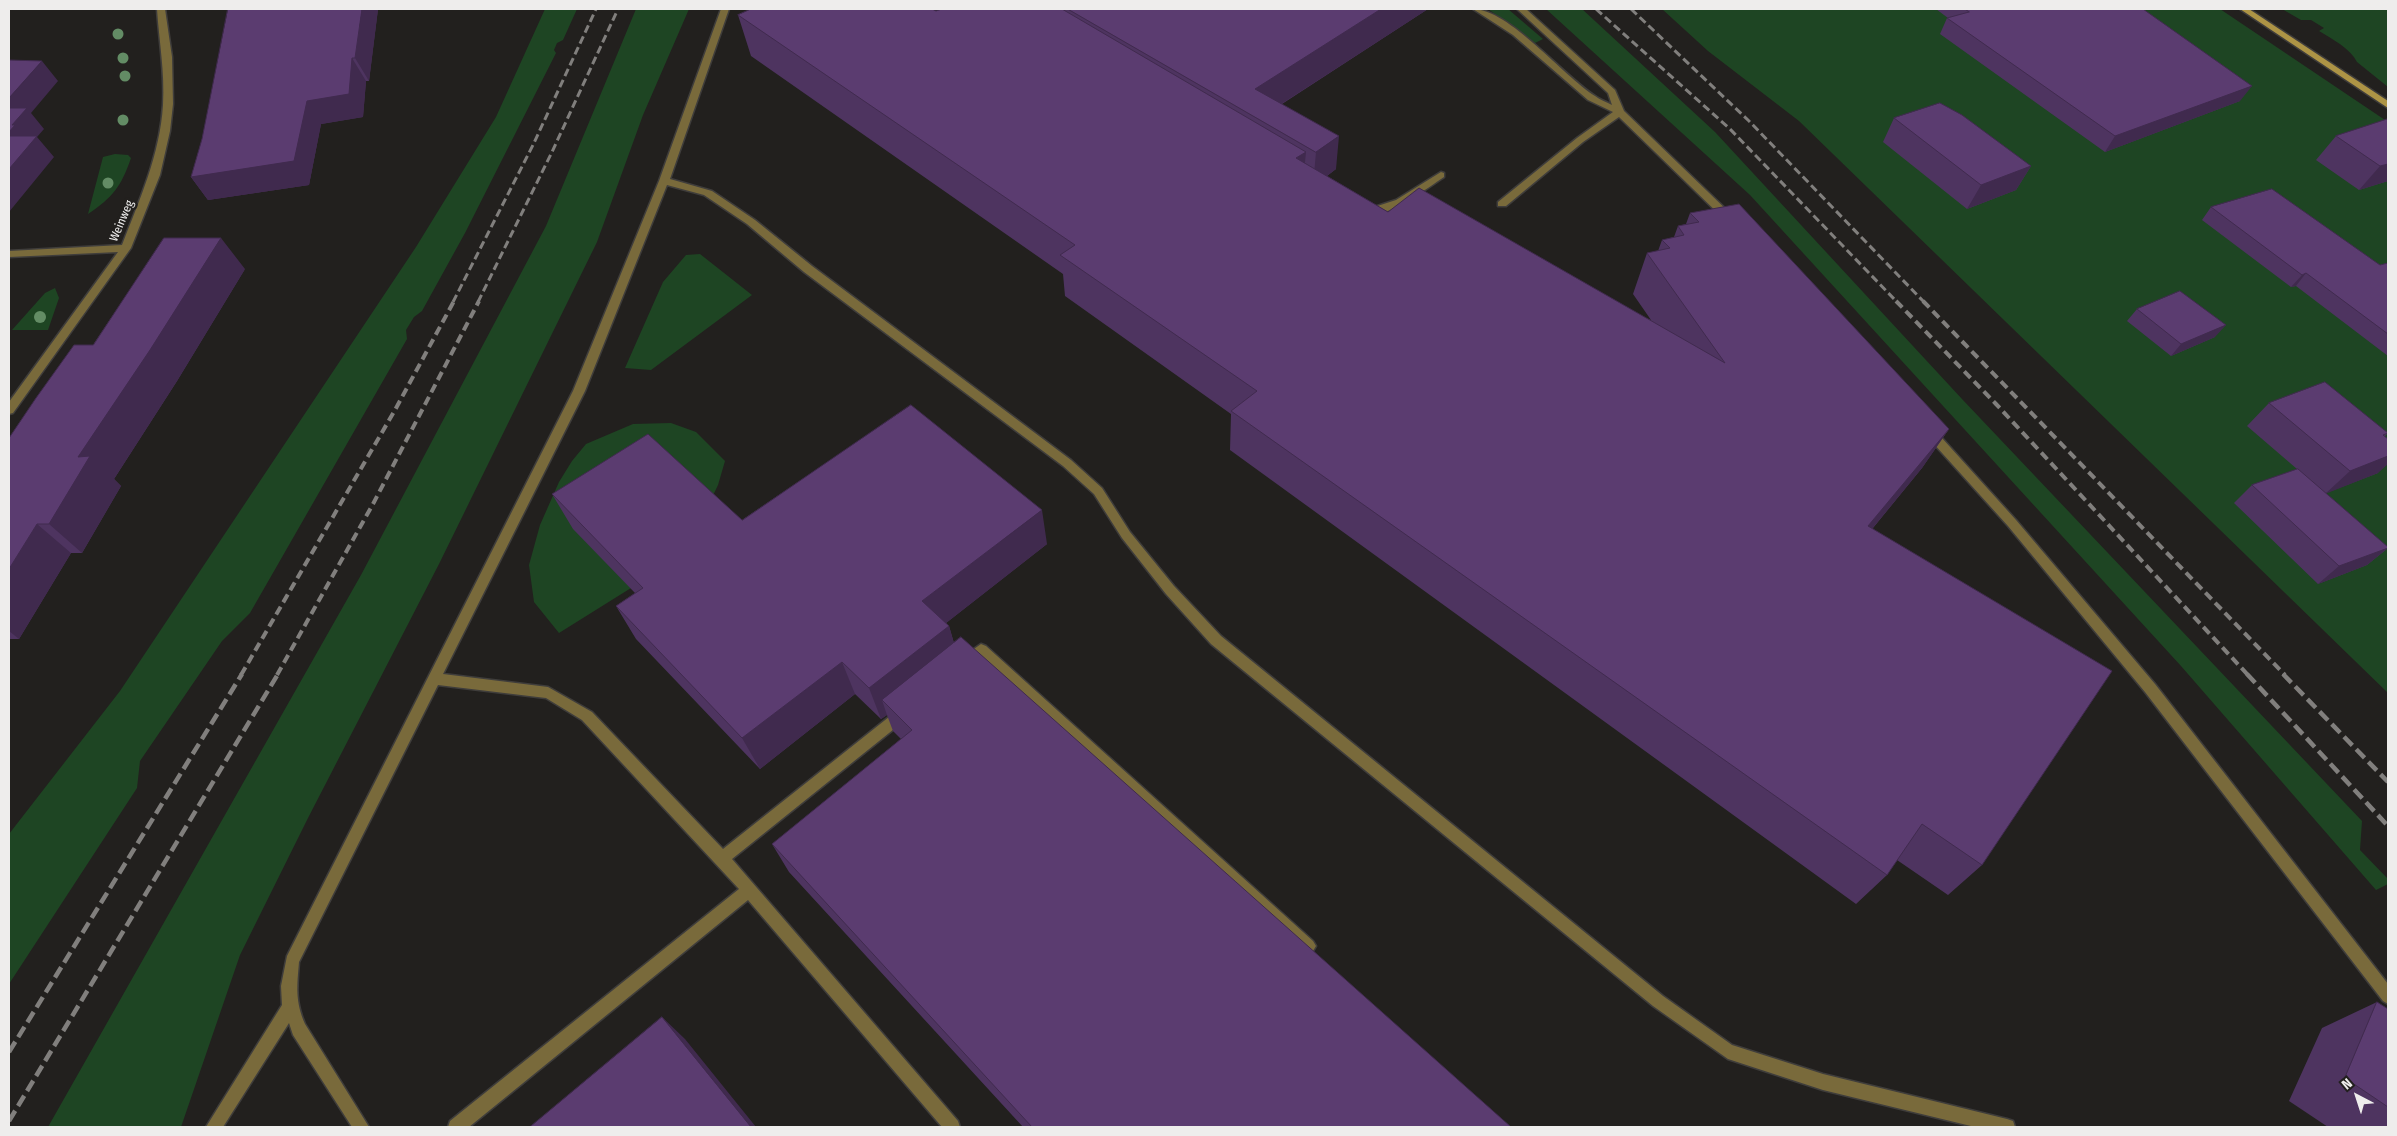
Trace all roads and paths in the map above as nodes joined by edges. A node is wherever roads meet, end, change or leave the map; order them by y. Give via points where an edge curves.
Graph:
1 (161, 9) edge
2 (725, 9) edge
3 (1477, 9) edge
4 (1521, 9) edge
5 (2244, 9) edge
6 (2388, 105) edge
7 (1620, 112) junction
8 (1441, 175) dead end
9 (664, 181) junction
10 (1502, 204) dead end
11 (1353, 210) edge
12 (1737, 226) edge
13 (126, 248) junction
14 (9, 254) edge
15 (9, 410) edge
16 (1919, 421) edge
17 (958, 668) edge
18 (434, 679) junction
19 (913, 705) edge
20 (722, 858) junction
21 (749, 890) junction
22 (1318, 955) edge
23 (2388, 996) edge
24 (290, 1006) junction
25 (214, 1127) edge
26 (361, 1127) edge
27 (456, 1127) edge
28 (952, 1127) edge
29 (2007, 1127) edge

1 - 13 street, Weinweg via 167,57 166,131 155,175
2 - 9 street
3 - 7 street via 1516,33 1591,98
4 - 7 street via 1612,92
5 - 6 main road
7 - 10 street via 1580,140
7 - 12 street
8 - 11 street via 1400,202 1370,214
9 - 18 street via 579,391
9 - 29 street via 708,192 1067,463 1098,491 1126,535 1216,640 1658,1000 1728,1051 1823,1082
13 - 14 street
13 - 15 street, Weinweg
16 - 23 street via 2012,523 2150,688
17 - 22 street via 981,650
18 - 20 street via 548,693 587,716
18 - 24 street via 292,961
19 - 20 street
20 - 21 street
21 - 27 street
21 - 28 street
24 - 25 street
24 - 26 street via 299,1029

